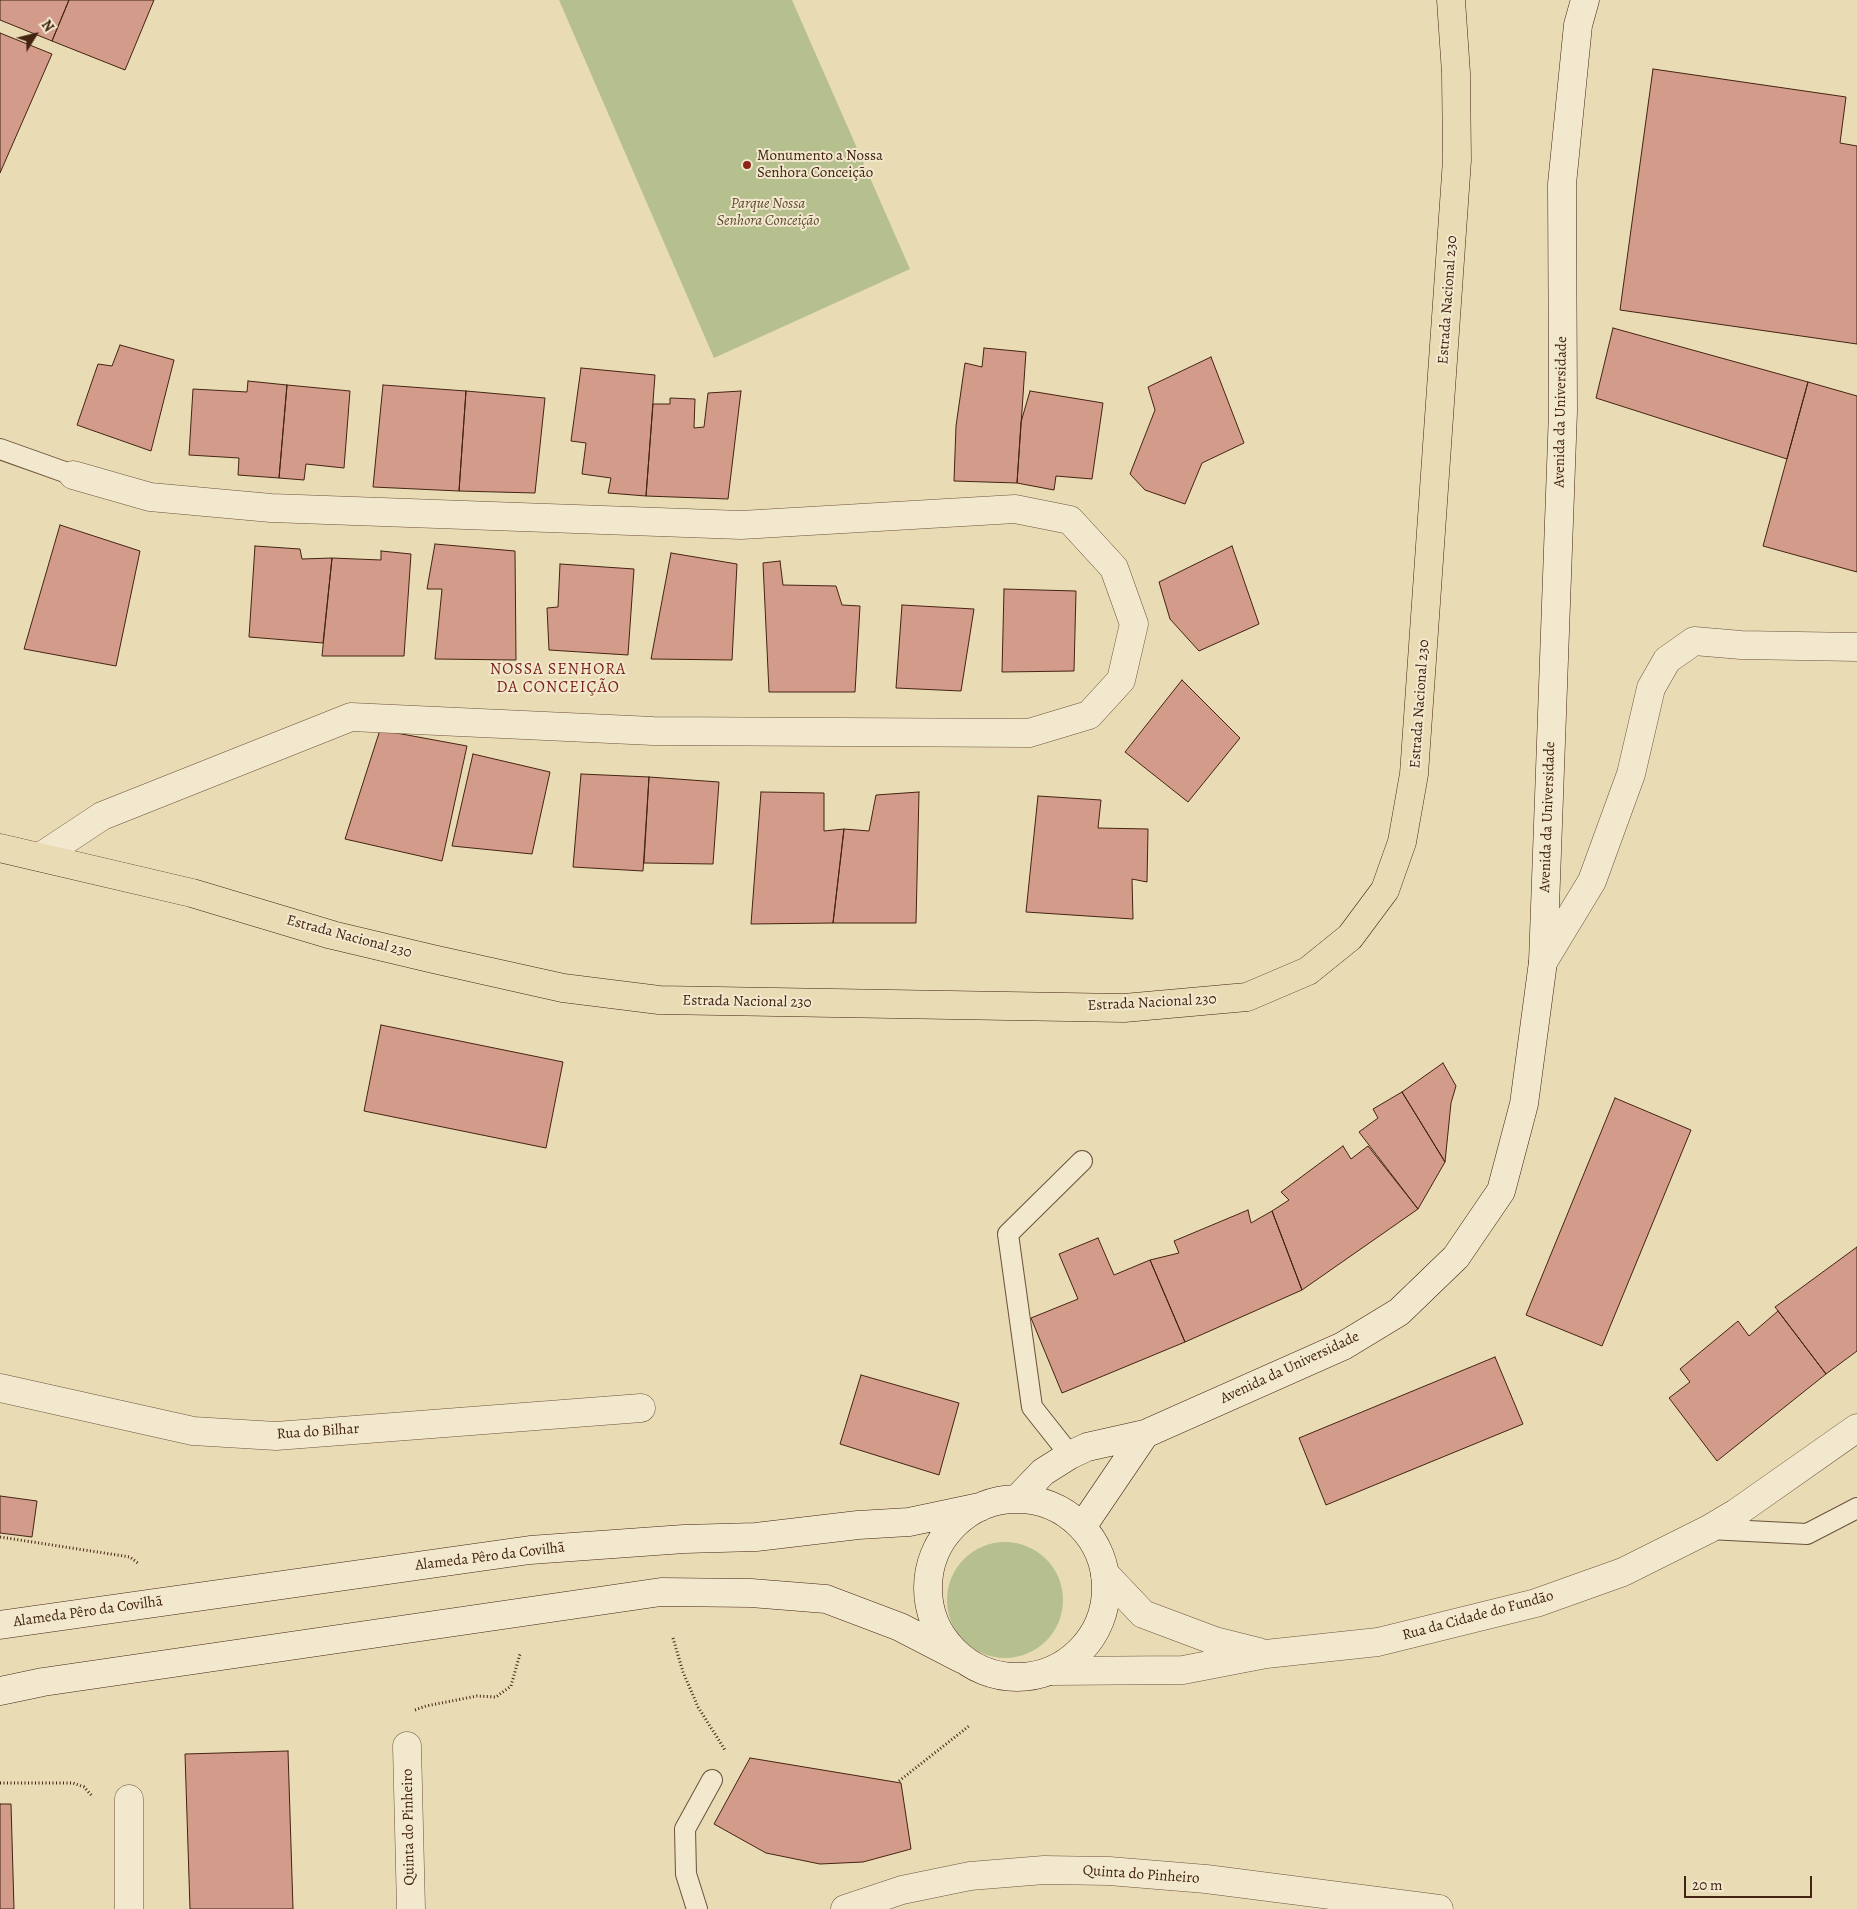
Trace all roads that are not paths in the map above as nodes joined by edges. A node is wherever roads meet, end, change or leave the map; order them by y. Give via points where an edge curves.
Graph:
1 (1451, 0) edge
2 (1585, 0) edge
3 (0, 449) edge
4 (73, 475) joint
5 (1857, 647) edge
6 (0, 848) edge
7 (40, 857) junction
8 (1543, 962) junction
9 (1082, 1161) dead end
10 (0, 1388) edge
11 (641, 1408) dead end
12 (1857, 1428) edge
13 (1145, 1434) junction
14 (1070, 1455) junction
15 (1019, 1497) junction
16 (980, 1506) junction
17 (1857, 1508) edge
18 (1082, 1527) junction
19 (1709, 1529) junction
20 (1105, 1574) junction
21 (0, 1625) edge
22 (1266, 1654) junction
23 (962, 1659) junction
24 (1051, 1670) junction
25 (0, 1691) edge
26 (407, 1746) dead end
27 (712, 1780) dead end
28 (129, 1799) dead end
29 (129, 1909) edge
30 (411, 1909) edge
31 (697, 1909) edge
32 (845, 1909) edge
33 (1439, 1909) edge

1 - 7 main road, Estrada Nacional 230 via 1458,160 1414,774 1402,842 1385,890 1350,937 1308,971 1247,997 1124,1008 659,1000 563,988 432,959 332,935 192,893
2 - 8 street, Avenida da Universidade via 1578,25 1562,184 1563,411
3 - 4 lane
4 - 7 street via 150,497 270,508 731,525 1015,509 1070,520 1114,568 1134,624 1121,680 1089,715 1030,733 653,731 351,717 102,816
5 - 8 street via 1694,641 1667,660 1651,688 1631,774 1592,882
6 - 7 main road, Estrada Nacional 230
8 - 13 street, Avenida da Universidade via 1524,1104 1501,1191 1456,1257 1399,1312 1344,1346
9 - 14 lane via 1008,1234 1032,1407
10 - 11 street, Rua do Bilhar via 193,1430 276,1436
12 - 19 street, Rua da Cidade do Fundão
13 - 14 street, Avenida da Universidade via 1087,1447
13 - 18 street
14 - 15 street, Avenida da Universidade via 1043,1472
15 - 16 street, Alameda Pêro da Covilhã
15 - 18 street, Alameda Pêro da Covilhã via 1044,1500
16 - 21 street, Alameda Pêro da Covilhã via 909,1522 756,1537 530,1550
16 - 23 street, Alameda Pêro da Covilhã via 955,1523 937,1548 928,1577 930,1608 942,1636
17 - 19 lane via 1807,1534
18 - 20 street, Alameda Pêro da Covilhã via 1097,1549
19 - 22 street, Rua da Cidade do Fundão via 1623,1572 1536,1603 1378,1642
20 - 22 street, Rua da Cidade do Fundão via 1143,1614 1215,1641
20 - 24 street, Alameda Pêro da Covilhã via 1105,1604 1095,1632 1076,1655
22 - 24 street, Rua da Cidade do Fundão via 1183,1670
23 - 24 street, Alameda Pêro da Covilhã via 1005,1677
23 - 25 street, Alameda Pêro da Covilhã via 900,1627 826,1599 661,1592 62,1679
26 - 30 street, Quinta do Pinheiro
27 - 31 lane via 685,1830 686,1874
28 - 29 street
32 - 33 street, Quinta do Pinheiro via 902,1890 960,1878 1044,1870 1109,1871 1206,1879

